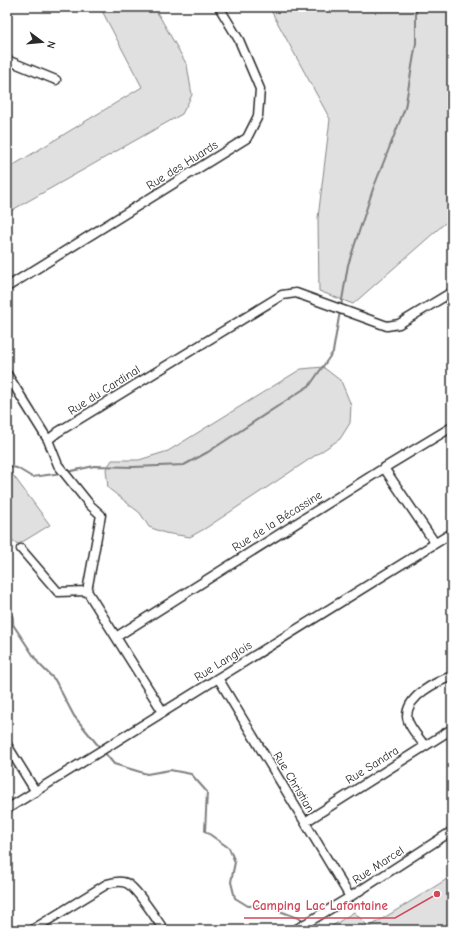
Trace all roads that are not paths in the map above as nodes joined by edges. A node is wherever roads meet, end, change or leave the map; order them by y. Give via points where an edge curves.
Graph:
1 (219, 7) edge
2 (7, 60) edge
3 (56, 80) dead end
4 (7, 287) edge
5 (452, 292) edge
6 (7, 374) edge
7 (452, 427) edge
8 (48, 440) junction
9 (384, 468) junction
10 (452, 532) edge
11 (435, 543) junction
12 (22, 548) dead end
13 (87, 591) junction
14 (116, 637) junction
15 (452, 676) edge
16 (218, 678) junction
17 (163, 712) junction
18 (452, 729) edge
19 (7, 745) edge
20 (425, 746) junction
21 (36, 792) junction
22 (7, 809) edge
23 (304, 822) junction
24 (452, 831) edge
25 (350, 897) junction
26 (44, 927) edge
27 (32, 930) edge
28 (164, 930) edge
29 (295, 930) edge

1 - 4 street, Rue des Huards via 239,40 260,89 258,116 248,138
2 - 3 street
5 - 8 street, Rue du Cardinal via 399,324 387,326 296,293 282,295
6 - 8 street
7 - 9 street, Rue de la Bécassine
8 - 13 street via 58,465 101,515
9 - 11 street
9 - 14 street, Rue de la Bécassine
10 - 11 street, Rue Langlois
11 - 16 street, Rue Langlois
12 - 13 street via 58,592
13 - 14 street
14 - 17 street
15 - 20 street via 415,698 411,705 407,716 411,727
16 - 17 street, Rue Langlois
16 - 23 street, Rue Christian
17 - 21 street, Rue Langlois
18 - 20 street, Rue Sandra
19 - 21 street
20 - 23 street, Rue Sandra
21 - 22 street, Rue Langlois
23 - 25 street, Rue Christian
24 - 25 street, Rue Marcel
25 - 29 street, Rue Marcel
26 - 27 street
26 - 28 street via 107,884 116,881 128,883

